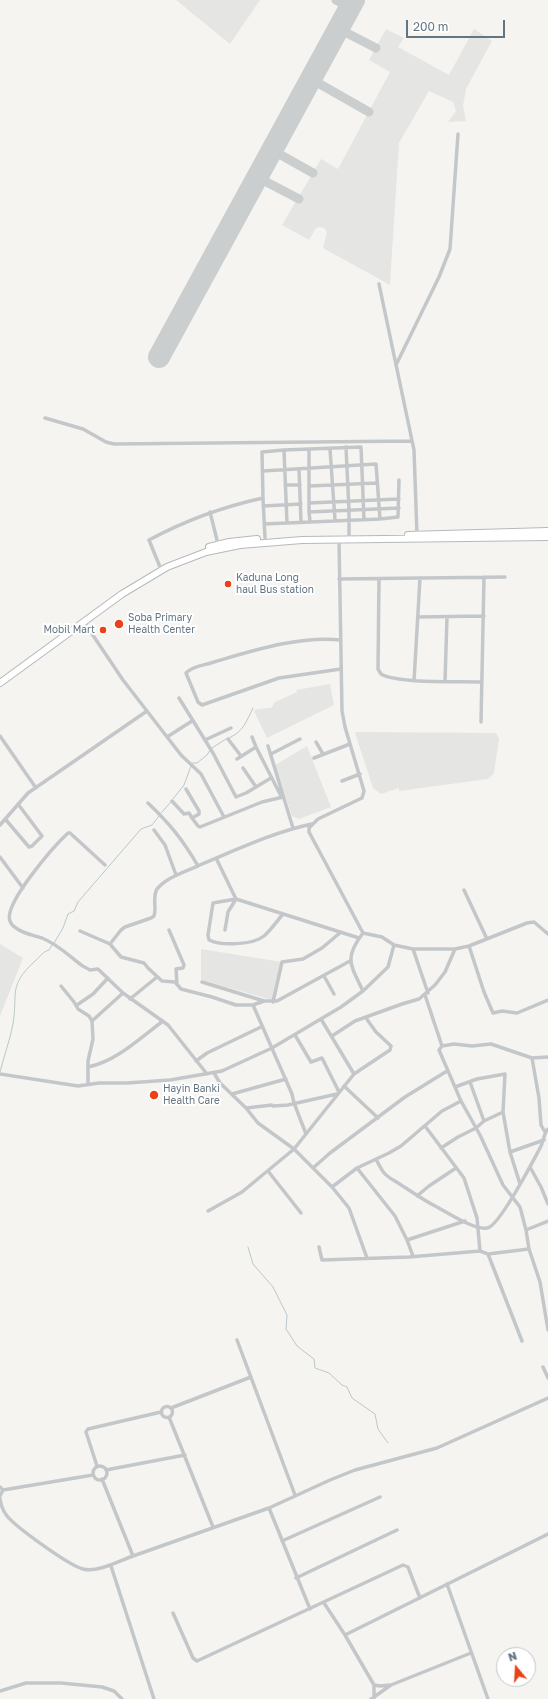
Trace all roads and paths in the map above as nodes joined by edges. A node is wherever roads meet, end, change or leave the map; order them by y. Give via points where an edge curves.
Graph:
1 (458, 134) dead end
2 (379, 284) dead end
3 (396, 365) junction
4 (45, 418) dead end
5 (412, 441) junction
6 (346, 447) junction
7 (309, 449) junction
8 (330, 449) junction
9 (284, 450) junction
10 (362, 464) junction
11 (332, 466) junction
12 (347, 466) junction
13 (309, 468) junction
14 (299, 469) junction
15 (285, 470) junction
16 (262, 472) junction
17 (399, 480) dead end
18 (377, 483) junction
19 (348, 484) junction
20 (362, 484) junction
21 (333, 485) junction
22 (285, 486) junction
23 (300, 487) junction
24 (309, 488) junction
25 (263, 498) junction
26 (399, 499) junction
27 (378, 500) junction
28 (363, 501) junction
29 (334, 502) junction
30 (349, 502) junction
31 (309, 503) junction
32 (301, 504) junction
33 (286, 505) junction
34 (263, 506) junction
35 (392, 508) junction
36 (399, 508) junction
37 (379, 509) junction
38 (364, 510) junction
39 (334, 511) junction
40 (349, 511) junction
41 (210, 512) junction
42 (309, 512) junction
43 (393, 518) junction
44 (380, 519) junction
45 (335, 520) junction
46 (349, 520) junction
47 (364, 520) junction
48 (310, 521) junction
49 (287, 522) junction
50 (301, 522) junction
51 (264, 524) junction
52 (548, 531) edge
53 (417, 534) junction
54 (349, 536) junction
55 (548, 537) edge
56 (265, 538) junction
57 (339, 540) junction
58 (218, 544) junction
59 (160, 566) junction
60 (505, 577) dead end
61 (420, 578) junction
62 (484, 578) junction
63 (340, 579) junction
64 (379, 579) junction
65 (484, 616) junction
66 (418, 617) junction
67 (447, 617) junction
68 (84, 622) junction
69 (341, 640) junction
70 (341, 669) junction
71 (0, 679) edge
72 (414, 680) junction
73 (445, 681) junction
74 (482, 682) junction
75 (0, 683) edge
76 (179, 698) dead end
77 (147, 711) junction
78 (192, 721) junction
79 (481, 722) dead end
80 (231, 728) dead end
81 (0, 736) edge
82 (252, 737) dead end
83 (167, 738) junction
84 (228, 739) dead end
85 (300, 739) dead end
86 (205, 740) junction
87 (316, 742) dead end
88 (350, 744) junction
89 (268, 746) dead end
90 (256, 747) junction
91 (271, 754) junction
92 (323, 754) junction
93 (314, 758) dead end
94 (243, 768) dead end
95 (360, 774) junction
96 (271, 778) junction
97 (342, 781) dead end
98 (256, 787) junction
99 (36, 788) junction
100 (186, 789) dead end
101 (282, 796) junction
102 (172, 801) dead end
103 (148, 803) dead end
104 (18, 804) junction
105 (224, 817) junction
106 (192, 818) junction
107 (6, 820) junction
108 (312, 824) junction
109 (0, 825) edge
110 (293, 828) junction
111 (154, 830) dead end
112 (0, 857) edge
113 (216, 858) junction
114 (106, 865) dead end
115 (198, 866) junction
116 (176, 875) junction
117 (23, 888) junction
118 (464, 890) dead end
119 (236, 899) junction
120 (283, 914) junction
121 (169, 930) dead end
122 (225, 930) dead end
123 (80, 931) dead end
124 (341, 932) junction
125 (363, 933) junction
126 (548, 934) edge
127 (359, 938) junction
128 (487, 939) junction
129 (110, 944) junction
130 (394, 944) junction
131 (469, 946) junction
132 (413, 949) junction
133 (455, 949) junction
134 (350, 961) junction
135 (324, 976) junction
136 (108, 978) junction
137 (157, 978) junction
138 (202, 982) dead end
139 (177, 984) junction
140 (61, 986) dead end
141 (363, 991) junction
142 (123, 993) junction
143 (334, 994) dead end
144 (427, 994) junction
145 (130, 999) junction
146 (548, 1000) edge
147 (264, 1001) junction
148 (273, 1002) junction
149 (77, 1005) junction
150 (253, 1005) junction
151 (366, 1018) junction
152 (321, 1019) junction
153 (92, 1021) junction
154 (163, 1021) junction
155 (261, 1027) junction
156 (295, 1035) junction
157 (332, 1036) junction
158 (442, 1046) junction
159 (272, 1048) junction
160 (548, 1057) edge
161 (532, 1058) junction
162 (196, 1060) junction
163 (88, 1067) junction
164 (447, 1071) junction
165 (214, 1072) junction
166 (0, 1074) edge
167 (207, 1074) junction
168 (354, 1074) junction
169 (286, 1079) junction
170 (470, 1082) junction
171 (88, 1084) junction
172 (344, 1086) junction
173 (455, 1087) junction
174 (338, 1093) junction
175 (232, 1094) junction
176 (461, 1101) junction
177 (294, 1103) junction
178 (246, 1108) junction
179 (503, 1112) junction
180 (378, 1118) junction
181 (484, 1121) junction
182 (425, 1126) junction
183 (476, 1128) junction
184 (546, 1131) edge
185 (306, 1134) junction
186 (544, 1140) junction
187 (441, 1148) junction
188 (294, 1149) junction
189 (510, 1152) junction
190 (376, 1159) junction
191 (313, 1168) junction
192 (358, 1168) junction
193 (456, 1168) junction
194 (530, 1168) junction
195 (268, 1172) junction
196 (520, 1184) junction
197 (332, 1187) junction
198 (417, 1196) junction
199 (512, 1197) junction
200 (548, 1204) edge
201 (208, 1211) dead end
202 (301, 1213) dead end
203 (465, 1221) junction
204 (548, 1221) edge
205 (479, 1227) junction
206 (526, 1230) junction
207 (407, 1240) junction
208 (319, 1247) dead end
209 (529, 1249) junction
210 (480, 1251) junction
211 (488, 1254) junction
212 (413, 1256) junction
213 (367, 1258) junction
214 (547, 1315) edge
215 (548, 1330) edge
216 (238, 1340) dead end
217 (522, 1341) dead end
218 (543, 1367) dead end
219 (251, 1377) junction
220 (548, 1378) edge
221 (548, 1398) edge
222 (171, 1408) junction
223 (161, 1412) junction
224 (169, 1417) junction
225 (184, 1455) junction
226 (97, 1466) junction
227 (106, 1470) junction
228 (93, 1475) junction
229 (102, 1479) junction
230 (1, 1488) edge
231 (295, 1496) junction
232 (0, 1497) edge
233 (380, 1497) dead end
234 (269, 1508) junction
235 (213, 1527) junction
236 (397, 1530) dead end
237 (548, 1534) edge
238 (282, 1541) junction
239 (132, 1556) junction
240 (111, 1566) junction
241 (296, 1578) junction
242 (447, 1584) junction
243 (420, 1598) junction
244 (324, 1603) junction
245 (310, 1609) junction
246 (173, 1613) dead end
247 (345, 1635) junction
248 (471, 1653) junction
249 (374, 1684) junction
250 (391, 1685) junction
251 (0, 1691) edge
252 (373, 1698) edge
253 (122, 1699) edge
254 (154, 1699) edge
255 (488, 1699) edge

1 - 3 street via 450,249 440,277
2 - 3 street
3 - 5 street
4 - 5 street via 83,429 114,444
5 - 53 street
6 - 8 street
6 - 10 street via 361,447
6 - 12 street
7 - 8 street
7 - 9 street
7 - 13 street
8 - 11 street
9 - 15 street
9 - 16 street via 262,452
10 - 12 street
10 - 18 street via 376,464
10 - 20 street
11 - 12 street
11 - 13 street
11 - 21 street
12 - 19 street
13 - 14 street
13 - 24 street
14 - 15 street
14 - 23 street
15 - 16 street
15 - 22 street
16 - 25 street
17 - 26 street
18 - 20 street
18 - 27 street
19 - 20 street
19 - 21 street
19 - 30 street
20 - 28 street
21 - 24 street
21 - 29 street
22 - 23 street
22 - 33 street
23 - 24 street
23 - 32 street
24 - 31 street
25 - 34 street
25 - 41 street
26 - 27 street
26 - 36 street
27 - 28 street
27 - 37 street
28 - 30 street
28 - 38 street
29 - 30 street
29 - 31 street
29 - 39 street
30 - 40 street
31 - 42 street
32 - 33 street
32 - 50 street
33 - 34 street
33 - 49 street
34 - 51 street
35 - 36 street
35 - 37 street
35 - 43 street
36 - 43 street via 399,516
37 - 38 street
37 - 44 street
38 - 40 street
38 - 47 street
39 - 40 street
39 - 42 street
39 - 45 street
40 - 46 street
41 - 58 street
41 - 59 street via 178,524 149,540
42 - 48 street
43 - 44 street
44 - 47 street
45 - 46 street
45 - 48 street
46 - 47 street
46 - 54 street
48 - 50 street
49 - 50 street
49 - 51 street
51 - 56 street
52 - 53 highway
53 - 54 highway
54 - 56 highway
55 - 57 highway
56 - 58 highway
57 - 63 street
57 - 68 highway via 255,543 206,552 153,574
58 - 59 highway
59 - 71 highway via 118,592
60 - 62 street
61 - 62 street
61 - 64 street
61 - 66 street
62 - 65 street
63 - 64 street
63 - 69 street
64 - 72 street via 378,669 385,677
65 - 67 street
65 - 74 street
66 - 67 street
66 - 72 street
67 - 73 street
68 - 75 highway
68 - 77 street
69 - 70 street
69 - 70 street via 284,644 222,660 186,673 198,702 202,705 279,678
70 - 88 street via 342,711
72 - 73 street
73 - 74 street
74 - 79 street
76 - 78 street
77 - 83 street
77 - 99 street
78 - 83 street
78 - 86 street
80 - 86 street
81 - 99 street
82 - 90 street
83 - 105 street via 204,781
84 - 90 street via 239,758
85 - 91 street
86 - 98 street via 236,797
87 - 92 street
88 - 92 street
88 - 95 street
89 - 91 street
90 - 96 street
91 - 101 street
92 - 93 street
94 - 98 street
95 - 97 street
95 - 108 street via 364,791 362,798
96 - 98 street
96 - 101 street
99 - 104 street
100 - 106 street via 200,813
101 - 105 street
101 - 110 street
102 - 106 street via 184,814 189,813
103 - 115 street via 181,838
104 - 107 street
104 - 107 street via 42,836 29,847
105 - 106 street via 200,826
107 - 109 street
108 - 110 street
108 - 125 street via 309,832
110 - 113 street
111 - 116 street via 165,845
112 - 117 street
113 - 115 street
113 - 119 street
114 - 117 street via 69,832 54,847
115 - 116 street
116 - 129 street via 157,889 154,916 124,927
117 - 136 street via 10,916 15,928 54,944 81,965 90,970 98,970
118 - 128 street
119 - 120 street
119 - 120 street via 213,904 209,940 218,944 254,940 264,936
119 - 122 street via 228,912
120 - 124 street
121 - 139 street via 184,965 183,968 176,969
123 - 129 street
124 - 127 street
124 - 148 street via 322,948 303,959 282,962
125 - 127 street
125 - 130 street
126 - 128 street via 534,922
127 - 134 street via 354,944
128 - 131 street
129 - 137 street via 121,958 144,963
130 - 132 street
130 - 141 street via 388,967
131 - 133 street
131 - 146 street via 493,1013 517,1013
132 - 133 street
132 - 144 street
133 - 144 street via 445,972
134 - 135 street
134 - 141 street
135 - 143 street
135 - 148 street
136 - 142 street
136 - 149 street via 93,994
137 - 139 street
137 - 145 street
138 - 147 street
139 - 150 street via 181,989 236,1005
140 - 149 street
141 - 152 street
142 - 145 street
142 - 153 street
144 - 151 street via 415,1002 402,1004
144 - 158 street
145 - 154 street
147 - 148 street
147 - 150 street
149 - 153 street via 78,1009
150 - 155 street
151 - 157 street via 355,1021
151 - 168 street via 391,1048
152 - 156 street
152 - 157 street
153 - 163 street via 93,1039
154 - 162 street
154 - 163 street via 112,1058
155 - 159 street
155 - 162 street
156 - 159 street
156 - 174 street via 311,1062 322,1058
157 - 168 street
158 - 161 street via 491,1044
158 - 164 street via 440,1051
159 - 165 street via 230,1068
159 - 169 street
160 - 161 street
161 - 184 street via 541,1125
162 - 167 street
163 - 171 street
164 - 173 street
164 - 180 street via 405,1097
165 - 167 street
165 - 175 street via 220,1084
166 - 171 street via 72,1086
167 - 171 street via 150,1082
168 - 172 street
169 - 175 street
169 - 177 street
170 - 173 street
170 - 179 street via 505,1074
170 - 181 street
172 - 174 street
172 - 180 street
173 - 176 street
174 - 177 street
174 - 185 street
175 - 178 street
176 - 182 street via 442,1111
176 - 183 street
177 - 178 street
177 - 185 street
178 - 188 street via 258,1123
179 - 181 street
179 - 189 street
180 - 191 street
181 - 183 street
182 - 187 street
182 - 190 street via 401,1146
183 - 187 street
183 - 199 street via 503,1185
184 - 186 street
185 - 188 street
186 - 189 street
186 - 194 street
187 - 193 street
188 - 191 street
188 - 195 street
189 - 196 street
190 - 192 street
190 - 198 street via 391,1180
191 - 197 street
192 - 197 street
192 - 207 street via 395,1216
193 - 198 street
193 - 205 street via 464,1178
194 - 196 street
194 - 200 street
195 - 201 street via 242,1192
195 - 202 street
196 - 199 street
197 - 213 street via 349,1208
198 - 203 street
199 - 205 street via 491,1227
199 - 206 street via 520,1207
203 - 205 street
203 - 207 street
204 - 206 street
205 - 210 street
206 - 209 street
207 - 212 street
208 - 213 street via 322,1260
209 - 211 street
209 - 214 street
210 - 211 street
210 - 212 street
211 - 217 street
212 - 213 street
214 - 215 street
216 - 219 street
218 - 220 street
219 - 222 street
219 - 231 street
221 - 231 street via 437,1448 355,1470
222 - 223 street via 165,1406
222 - 224 street
223 - 224 street via 162,1415
223 - 226 street via 88,1429 86,1432
224 - 225 street
225 - 227 street
225 - 235 street
226 - 227 street via 102,1466
226 - 228 street
227 - 229 street via 106,1475
228 - 229 street via 97,1479
228 - 230 street
229 - 239 street
230 - 232 street
231 - 234 street
232 - 240 street via 6,1515 69,1562 83,1569
233 - 238 street
234 - 235 street
234 - 238 street
235 - 239 street
236 - 241 street
237 - 242 street
238 - 241 street
239 - 240 street
240 - 254 street
241 - 245 street
242 - 243 street
242 - 248 street
243 - 244 street via 405,1565
243 - 247 street
244 - 245 street
244 - 247 street
245 - 246 street via 196,1661
247 - 249 street
248 - 250 street
248 - 255 street
249 - 250 street
249 - 252 street
250 - 252 street
251 - 253 street via 26,1683 61,1683 102,1687 114,1691

